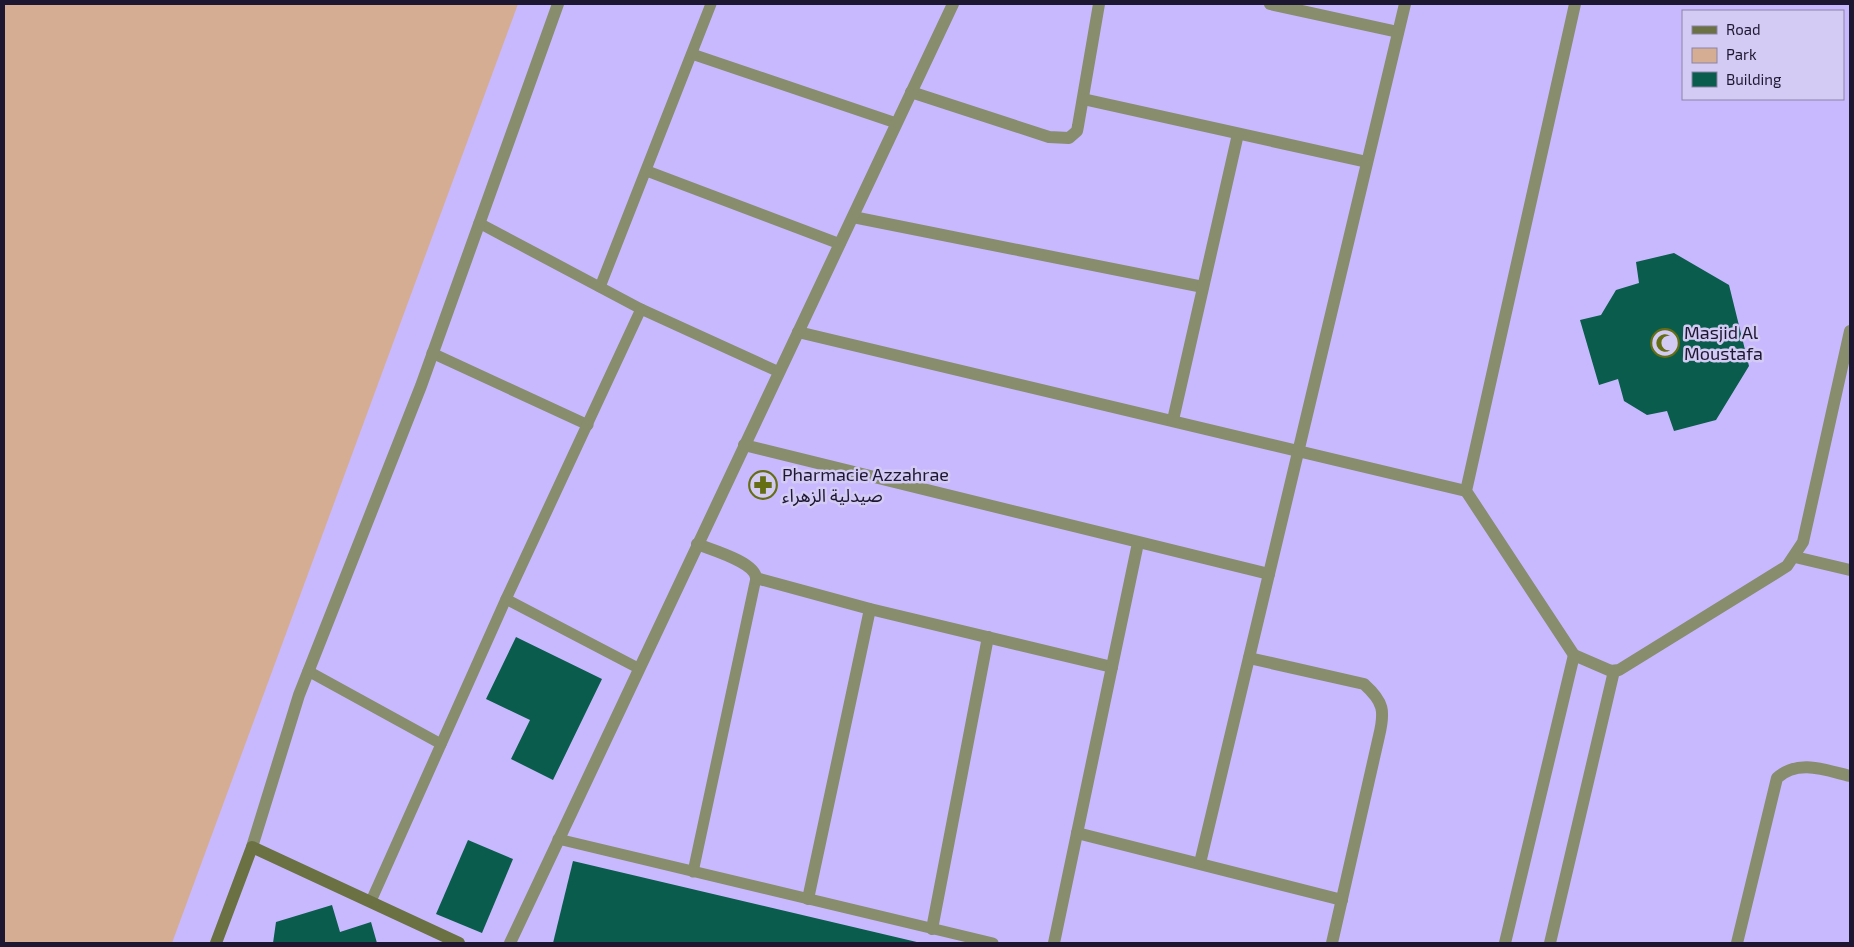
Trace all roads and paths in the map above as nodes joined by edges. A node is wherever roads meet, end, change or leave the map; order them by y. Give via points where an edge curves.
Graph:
1 (558, 4) edge
2 (711, 4) edge
3 (953, 4) edge
4 (1099, 4) edge
5 (1270, 4) edge
6 (1405, 4) edge
7 (1575, 4) edge
8 (1398, 32) junction
9 (692, 54) junction
10 (911, 92) junction
11 (1083, 99) junction
12 (896, 124) junction
13 (1238, 134) junction
14 (1367, 162) junction
15 (647, 171) junction
16 (852, 217) junction
17 (479, 223) junction
18 (840, 244) junction
19 (600, 287) junction
20 (1203, 287) junction
21 (641, 309) junction
22 (1850, 331) edge
23 (798, 332) junction
24 (432, 353) junction
25 (779, 372) junction
26 (1173, 420) junction
27 (588, 425) junction
28 (744, 445) junction
29 (1298, 449) junction
30 (1466, 490) junction
31 (1138, 543) junction
32 (698, 544) junction
33 (1795, 557) junction
34 (1850, 570) edge
35 (1269, 574) junction
36 (756, 578) junction
37 (506, 599) junction
38 (870, 609) junction
39 (988, 637) junction
40 (1574, 654) junction
41 (1249, 658) junction
42 (1112, 667) junction
43 (638, 668) junction
44 (308, 671) junction
45 (1614, 671) junction
46 (441, 744) junction
47 (1850, 776) edge
48 (1077, 833) junction
49 (558, 839) junction
50 (252, 847) junction
51 (1200, 863) junction
52 (693, 872) junction
53 (808, 899) junction
54 (1342, 900) junction
55 (371, 901) junction
56 (932, 929) junction
57 (216, 943) edge
58 (459, 943) edge
59 (510, 943) edge
60 (993, 943) edge
61 (1054, 943) edge
62 (1332, 943) edge
63 (1505, 943) edge
64 (1550, 943) edge
65 (1737, 943) edge

1 - 17 street
2 - 9 lane
3 - 10 street
4 - 11 street
5 - 8 street
6 - 8 street
7 - 30 street
8 - 14 street
9 - 12 lane
9 - 15 lane
10 - 11 street via 1061,139 1069,138 1077,131
10 - 12 street
11 - 13 street
12 - 16 street
13 - 14 street
13 - 20 street
14 - 29 street
15 - 18 lane
15 - 19 lane
16 - 18 street
16 - 20 street
17 - 19 lane
17 - 24 street
18 - 23 street
19 - 21 lane
20 - 26 street
21 - 25 lane
21 - 27 lane
22 - 33 street via 1803,542
23 - 25 street
23 - 26 street
24 - 27 lane
24 - 44 street
25 - 28 street
26 - 29 street
27 - 37 lane
28 - 31 street
28 - 32 street
29 - 30 street
29 - 35 street
30 - 40 street
31 - 35 street
31 - 42 street
32 - 36 street via 749,565
32 - 43 street
33 - 34 street
33 - 45 street via 1787,566
35 - 41 street
36 - 38 street
36 - 52 lane
37 - 43 lane
37 - 46 lane
38 - 39 street
38 - 53 street
39 - 42 street
39 - 56 street
40 - 45 street
40 - 63 street
41 - 51 street
41 - 54 street via 1364,684 1381,705 1384,716
42 - 48 street
43 - 49 street
44 - 46 lane
44 - 50 street
45 - 64 street
46 - 55 lane
47 - 65 street via 1807,767 1785,771 1777,778
48 - 51 street
48 - 61 street
49 - 52 lane
49 - 59 street
50 - 55 street
50 - 57 street
51 - 54 street
52 - 53 lane
53 - 56 lane
54 - 62 street
55 - 58 street
56 - 60 lane

